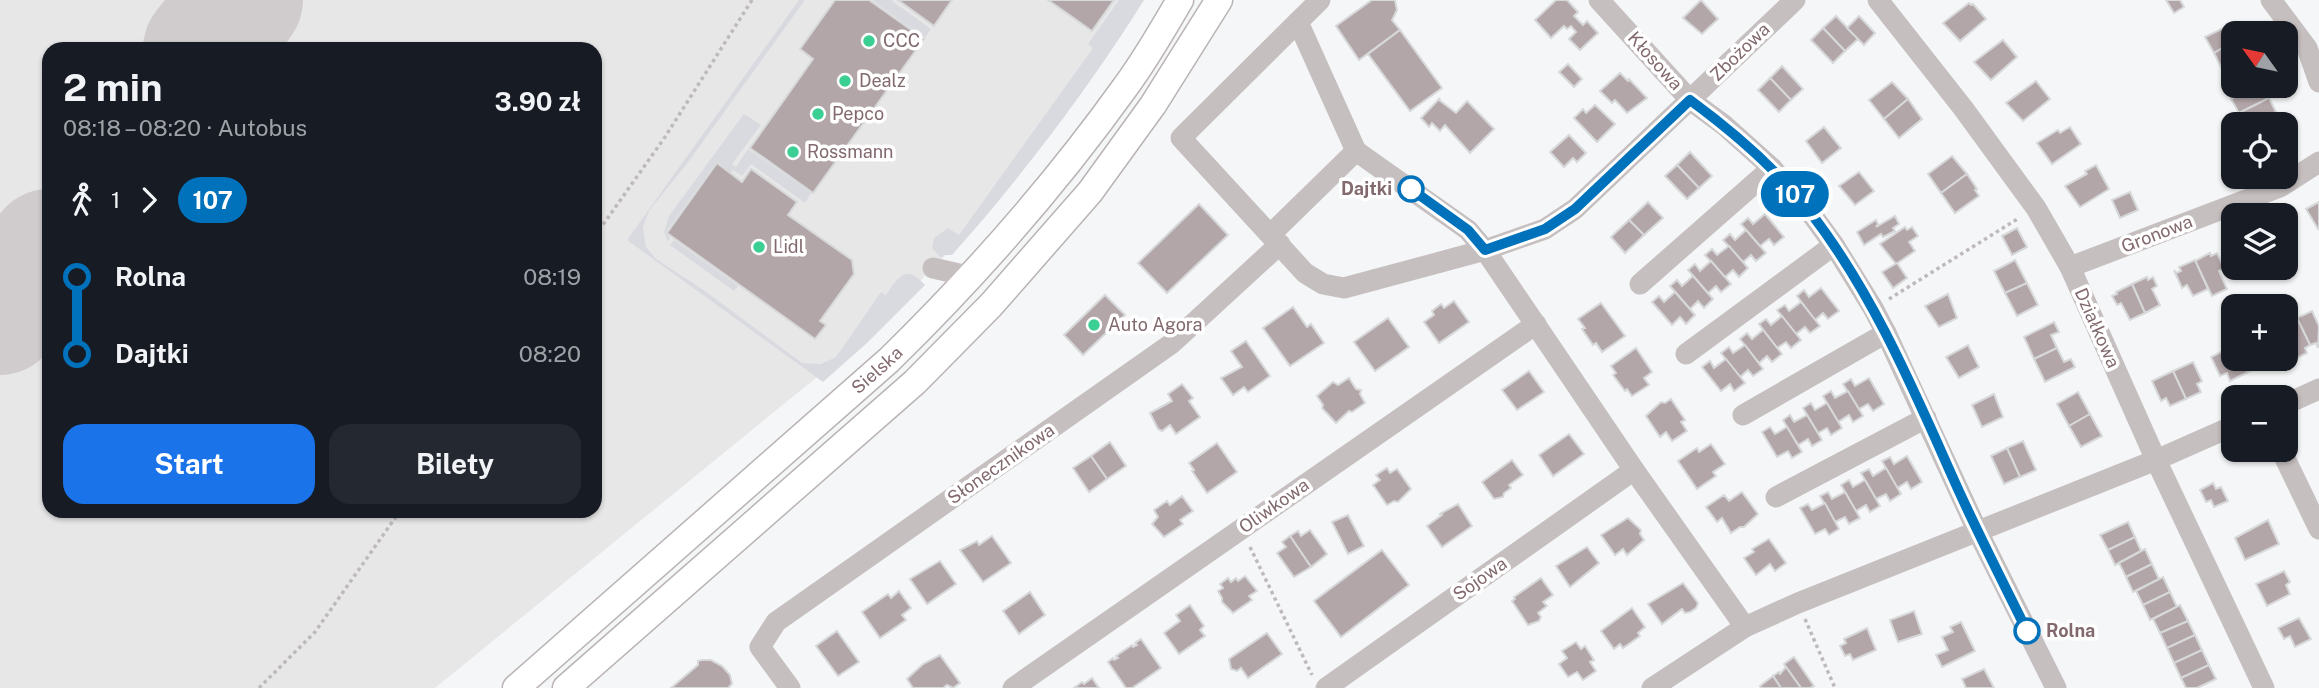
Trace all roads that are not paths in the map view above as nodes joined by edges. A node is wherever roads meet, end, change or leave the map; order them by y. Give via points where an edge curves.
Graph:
1 (1180, 0) edge
2 (1219, 0) edge
3 (1320, 0) edge
4 (1599, 0) edge
5 (1795, 0) edge
6 (1878, 0) edge
7 (2271, 0) edge
8 (1298, 23) junction
9 (2313, 51) edge
10 (2319, 82) edge
11 (1690, 100) junction
12 (1356, 151) junction
13 (2319, 162) edge
14 (1772, 168) junction
15 (1275, 239) junction
16 (1834, 245) junction
17 (1485, 250) junction
18 (2070, 267) junction
19 (1640, 284) dead end
20 (1536, 324) junction
21 (1886, 333) junction
22 (1686, 354) dead end
23 (2319, 389) edge
24 (2298, 399) edge
25 (1743, 415) dead end
26 (1926, 418) junction
27 (2221, 431) edge
28 (2156, 460) junction
29 (2287, 462) edge
30 (1634, 470) junction
31 (1776, 497) dead end
32 (1977, 530) junction
33 (2319, 530) edge
34 (1745, 627) junction
35 (1320, 682) edge
36 (516, 688) edge
37 (566, 688) edge
38 (790, 688) edge
39 (1013, 688) edge
40 (1653, 688) edge
41 (2056, 688) edge
42 (2264, 688) edge

1 - 36 main road, Sielska via 1121,94 1059,175 945,306
2 - 37 main road, Sielska via 1153,105 1090,192 991,304 915,382
3 - 8 street
4 - 11 street, Kłosowa
5 - 11 street, Zbożowa
6 - 18 street, Działkowa via 2036,208
7 - 9 street
8 - 12 street
8 - 15 street, Zbożowa via 1181,138
9 - 10 street
11 - 14 street, Kłosowa
11 - 17 street, Zbożowa via 1575,209 1545,229
12 - 15 street, Słonecznikowa
12 - 17 street via 1468,230
13 - 18 street, Gronowa via 2280,187
14 - 16 street, Kłosowa
14 - 19 street
15 - 17 street, Zbożowa via 1306,273 1323,284 1344,288
15 - 38 street, Słonecznikowa via 1171,344 776,622 760,647
16 - 21 street, Kłosowa
16 - 22 street
17 - 20 street
18 - 28 street, Działkowa
20 - 30 street
20 - 39 street, Oliwkowa
21 - 25 street
21 - 26 street, Kłosowa
23 - 24 street
26 - 31 street
26 - 32 street, Kłosowa
27 - 28 street
28 - 32 street
28 - 42 street, Działkowa
29 - 33 street
30 - 34 street
30 - 35 street, Sojowa
32 - 34 street
32 - 41 street, Kłosowa
34 - 40 street

